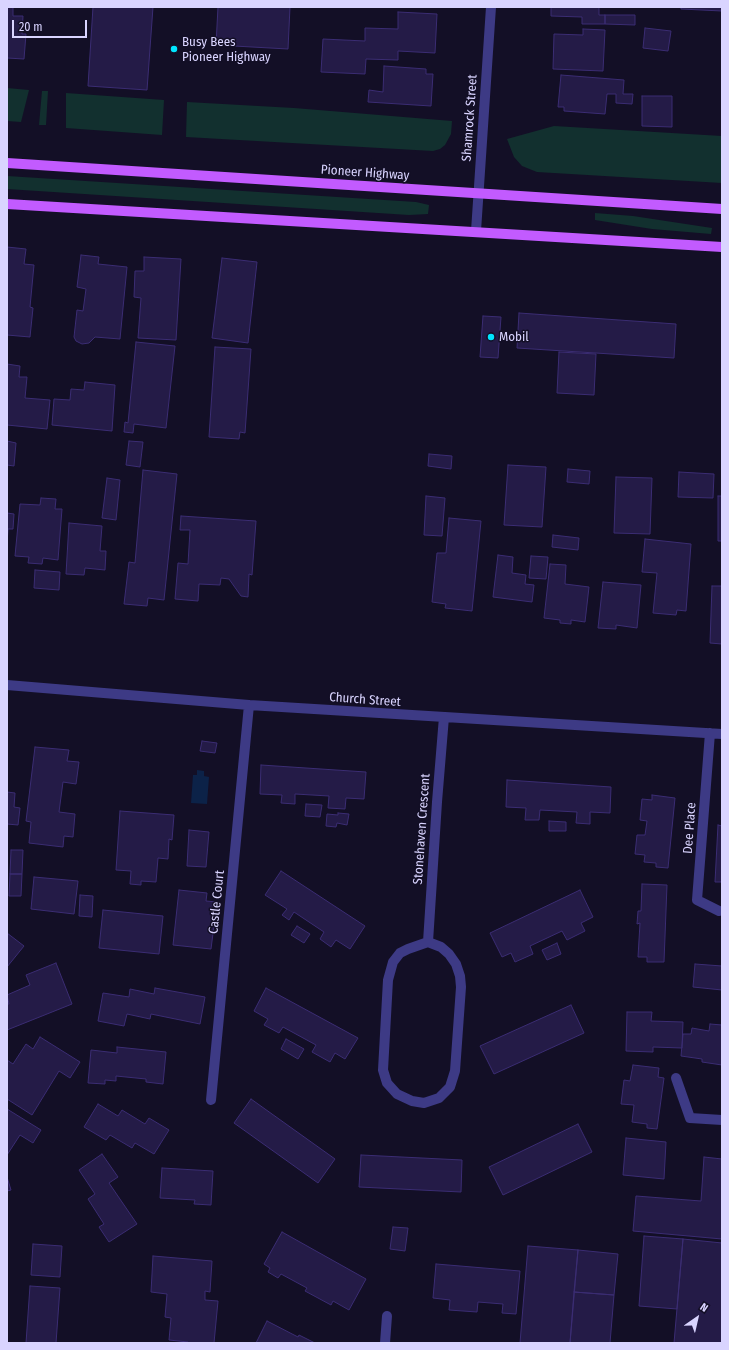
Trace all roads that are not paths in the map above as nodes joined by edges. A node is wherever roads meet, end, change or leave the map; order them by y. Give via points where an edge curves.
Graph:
1 (491, 7) edge
2 (7, 163) edge
3 (478, 194) junction
4 (7, 204) edge
5 (722, 209) edge
6 (476, 231) junction
7 (722, 247) edge
8 (7, 685) edge
9 (249, 705) junction
10 (444, 718) junction
11 (710, 733) junction
12 (722, 734) edge
13 (719, 911) dead end
14 (428, 942) junction
15 (676, 1078) dead end
16 (211, 1100) dead end
17 (722, 1120) edge
18 (387, 1316) dead end
19 (385, 1343) edge

1 - 3 street, Shamrock Street
2 - 3 main road, Pioneer Highway
3 - 5 main road, Pioneer Highway
3 - 6 street, Shamrock Street
4 - 6 main road
6 - 7 main road
8 - 9 street, Church Street
9 - 10 street, Church Street
9 - 16 street, Castle Court
10 - 11 street, Church Street
10 - 14 street, Stonehaven Crescent
11 - 12 street, Church Street
11 - 13 street, Dee Place via 697,900
14 - 14 street via 400,953 393,962 388,980 383,1070 387,1083 397,1094 424,1103 439,1098 450,1087 455,1071 461,987 460,976 450,954
15 - 17 street via 690,1118
18 - 19 street

